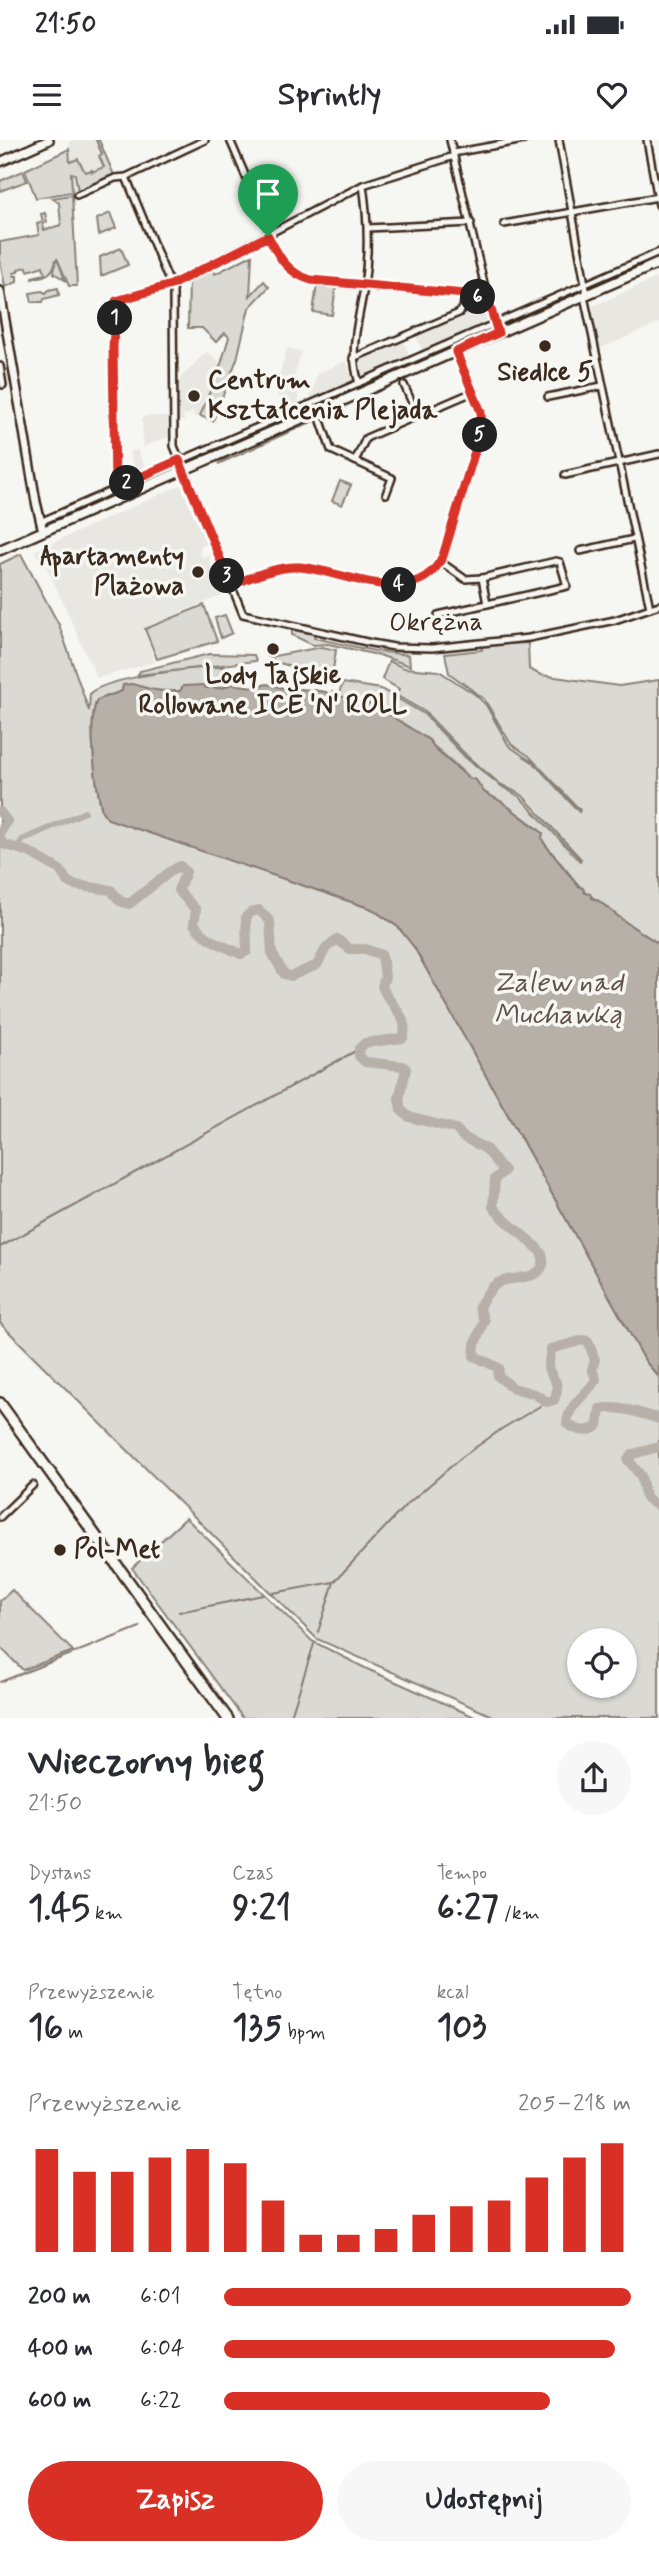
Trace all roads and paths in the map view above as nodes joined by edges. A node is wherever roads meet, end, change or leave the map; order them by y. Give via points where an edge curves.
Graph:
1 (49, 140) edge
2 (205, 140) edge
3 (230, 140) edge
4 (450, 140) edge
5 (524, 140) edge
6 (559, 140) edge
7 (647, 140) edge
8 (453, 154) junction
9 (0, 162) edge
10 (126, 177) junction
11 (363, 185) junction
12 (78, 194) dead end
13 (658, 197) edge
14 (659, 205) edge
15 (573, 211) junction
16 (471, 223) junction
17 (504, 223) dead end
18 (368, 228) junction
19 (270, 235) junction
20 (659, 252) edge
21 (659, 263) edge
22 (584, 284) junction
23 (171, 285) junction
24 (365, 285) junction
25 (0, 290) edge
26 (585, 295) junction
27 (464, 296) junction
28 (487, 296) junction
29 (495, 323) junction
30 (3, 324) edge
31 (498, 333) junction
32 (456, 352) junction
33 (353, 358) junction
34 (0, 366) edge
35 (16, 382) junction
36 (358, 383) junction
37 (2, 385) edge
38 (404, 385) dead end
39 (602, 386) junction
40 (362, 392) junction
41 (473, 393) junction
42 (548, 397) dead end
43 (418, 416) junction
44 (321, 421) dead end
45 (659, 454) edge
46 (179, 460) junction
47 (355, 461) junction
48 (618, 462) junction
49 (183, 471) junction
50 (565, 475) dead end
51 (115, 488) junction
52 (386, 494) dead end
53 (42, 526) junction
54 (634, 539) junction
55 (0, 550) edge
56 (580, 551) dead end
57 (440, 562) junction
58 (482, 578) junction
59 (231, 585) junction
60 (487, 604) junction
61 (659, 605) edge
62 (650, 608) junction
63 (438, 615) dead end
64 (0, 1403) edge
65 (33, 1485) dead end
66 (0, 1517) edge
67 (228, 1718) edge

1 - 9 street
2 - 10 street
3 - 19 street
4 - 8 street
5 - 8 street
6 - 15 street
7 - 13 street
8 - 11 street
8 - 16 street
10 - 12 street
10 - 23 street
11 - 18 street
11 - 19 street
13 - 14 street
13 - 15 street
15 - 17 street
15 - 22 street
16 - 18 street
16 - 28 street
18 - 24 street
19 - 23 street
19 - 24 street via 284,266 301,277
20 - 22 street
21 - 26 main road
22 - 26 street
22 - 29 street
23 - 46 street via 173,432
23 - 51 street via 116,301
24 - 27 street
24 - 33 street
25 - 30 street
26 - 31 main road
26 - 39 street
27 - 28 street
27 - 33 street via 458,313
28 - 29 street
29 - 31 street
29 - 36 street
30 - 35 street
31 - 32 main road
32 - 40 main road
32 - 41 street
33 - 36 street
34 - 37 street
35 - 37 street
35 - 53 street
36 - 40 street
36 - 46 street
38 - 43 street
39 - 42 street
39 - 48 street
40 - 49 main road
41 - 43 street
41 - 57 street via 482,428
43 - 47 street via 366,438
44 - 47 street via 331,450
45 - 48 street
46 - 49 street
46 - 51 street
47 - 52 street via 392,478
48 - 50 street
48 - 54 street
49 - 53 main road
49 - 59 street
51 - 53 street
53 - 55 main road
54 - 56 street
54 - 62 street
57 - 58 street via 465,579
57 - 59 street via 426,577 405,586 297,567
58 - 60 street
58 - 60 street via 556,561 563,566 567,586
59 - 62 street, Okrężna via 243,614 410,648 529,638
60 - 63 street
61 - 62 street, Okrężna
64 - 67 main road
65 - 66 street

